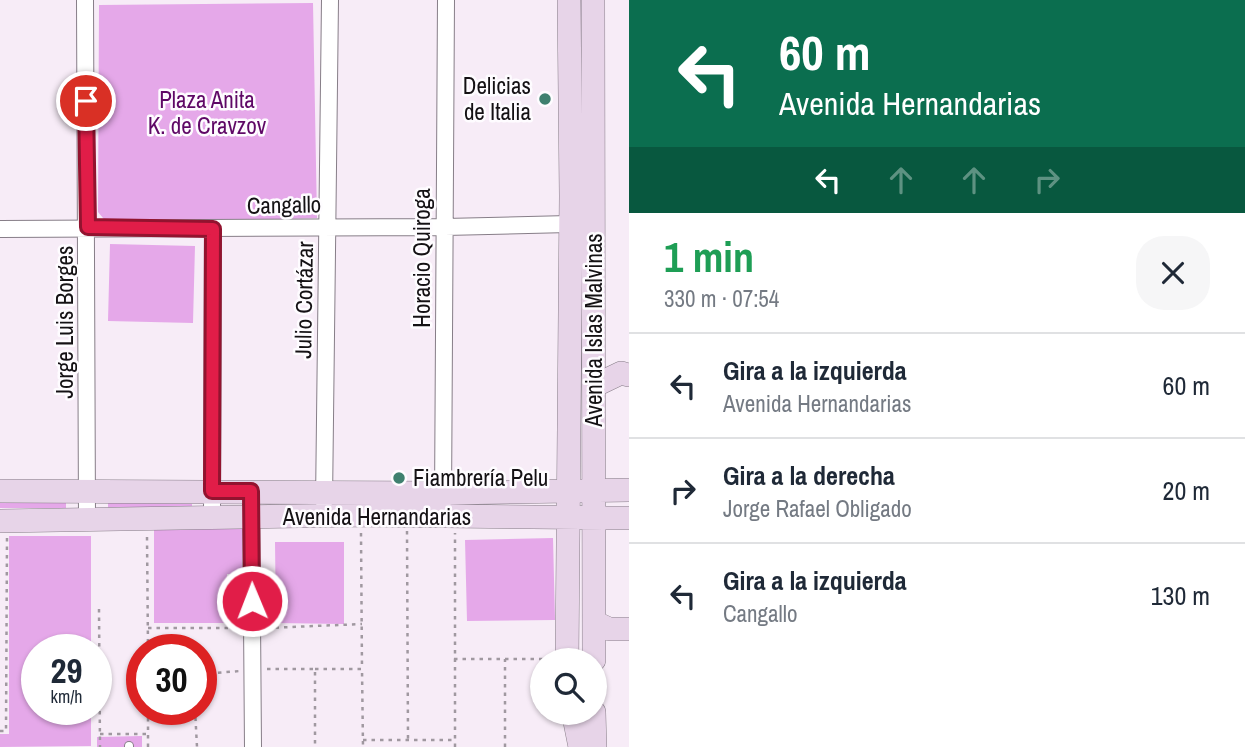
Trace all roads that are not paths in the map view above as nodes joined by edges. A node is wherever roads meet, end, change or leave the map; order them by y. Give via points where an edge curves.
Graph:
1 (85, 0) edge
2 (330, 0) edge
3 (446, 0) edge
4 (569, 0) edge
5 (593, 0) edge
6 (593, 88) junction
7 (570, 196) junction
8 (569, 224) junction
9 (328, 226) junction
10 (88, 227) junction
11 (445, 227) junction
12 (0, 229) edge
13 (213, 229) junction
14 (629, 375) edge
15 (594, 386) junction
16 (595, 490) junction
17 (629, 490) edge
18 (88, 491) junction
19 (212, 491) junction
20 (251, 491) junction
21 (0, 492) edge
22 (569, 492) junction
23 (443, 493) junction
24 (324, 504) junction
25 (251, 517) junction
26 (449, 517) junction
27 (592, 517) junction
28 (87, 518) junction
29 (212, 518) junction
30 (629, 518) edge
31 (568, 519) junction
32 (4, 521) edge
33 (594, 622) junction
34 (629, 629) edge
35 (567, 648) edge
36 (594, 648) edge
37 (568, 725) edge
38 (576, 725) edge
39 (594, 725) edge
40 (253, 747) edge
41 (567, 747) edge
42 (580, 747) edge
43 (595, 747) edge

1 - 10 street, Jorge Luis Borges
2 - 9 street, Julio Cortázar
3 - 11 street, Horacio Quiroga
4 - 7 main road, Avenida Islas Malvinas
5 - 6 main road, Avenida Islas Malvinas
6 - 7 main road
6 - 15 main road, Avenida Islas Malvinas
7 - 8 main road, Avenida Islas Malvinas
8 - 11 street, Cangallo
8 - 22 main road, Avenida Islas Malvinas
9 - 11 street, Cangallo
9 - 13 street, Cangallo
9 - 24 street, Julio Cortázar
10 - 12 street, Cangallo
10 - 13 street, Cangallo
10 - 18 street, Jorge Luis Borges
11 - 23 street, Horacio Quiroga
13 - 19 street
14 - 15 main road via 621,373
15 - 16 main road, Avenida Islas Malvinas
16 - 17 main road, Avenida Hernandarias
16 - 22 main road, Avenida Hernandarias
16 - 27 main road, Avenida Islas Malvinas
18 - 19 main road, Avenida Hernandarias
18 - 21 main road, Avenida Hernandarias
18 - 28 street, Jorge Luis Borges
19 - 20 main road, Avenida Hernandarias
19 - 29 street
20 - 24 main road, Avenida Hernandarias
20 - 25 street
22 - 23 main road, Avenida Hernandarias
22 - 31 main road, Avenida Islas Malvinas
23 - 24 main road, Avenida Hernandarias
23 - 26 street, Horacio Quiroga
24 - 25 main road, Avenida Hernandarias
24 - 26 main road, Avenida Hernandarias via 360,515
25 - 29 main road, Avenida Hernandarias
25 - 40 street
26 - 31 main road, Avenida Hernandarias
27 - 30 main road, Avenida Hernandarias
27 - 31 main road, Avenida Hernandarias
27 - 33 main road, Avenida Islas Malvinas
28 - 29 main road, Avenida Hernandarias
28 - 32 main road, Avenida Hernandarias
31 - 35 main road, Avenida Islas Malvinas
33 - 34 main road via 609,629
33 - 36 main road, Avenida Islas Malvinas
37 - 41 main road
38 - 42 main road
39 - 43 main road

